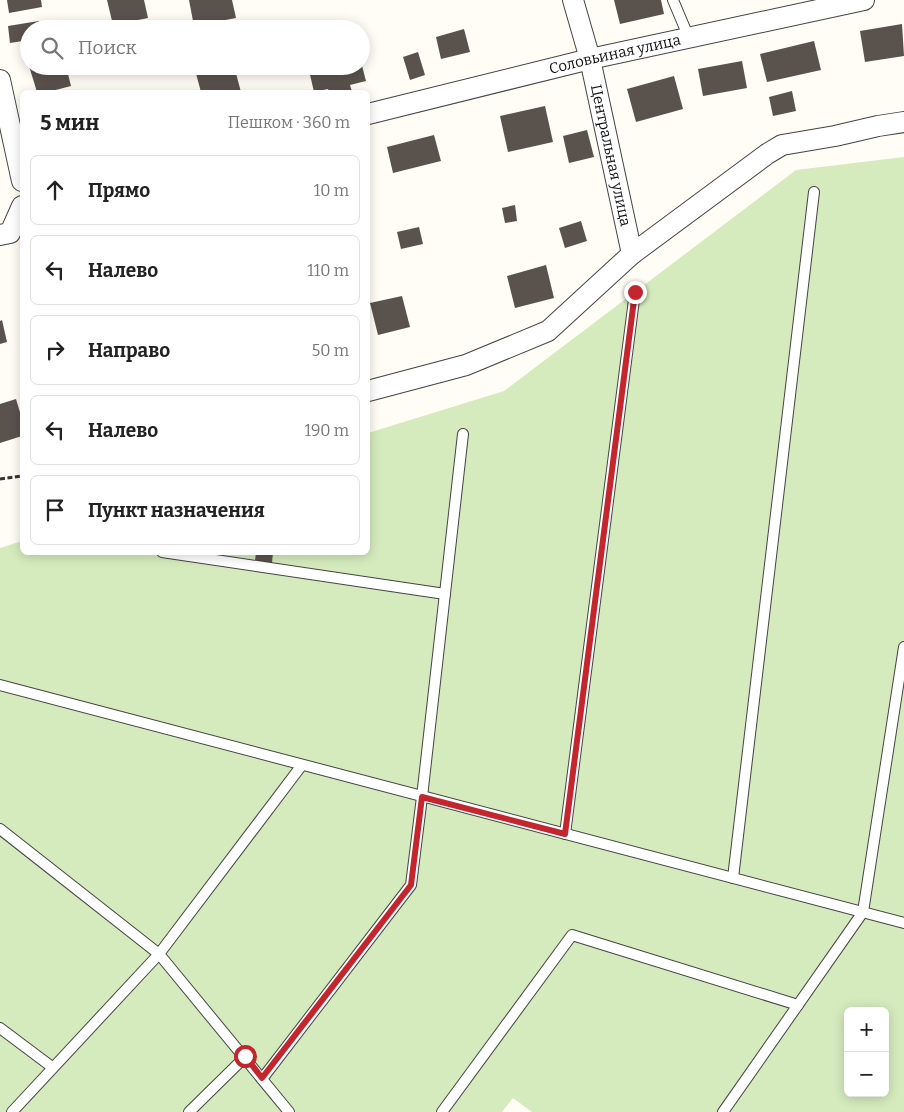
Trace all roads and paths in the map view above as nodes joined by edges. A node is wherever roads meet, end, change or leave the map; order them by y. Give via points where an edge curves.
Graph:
1 (573, 0) edge
2 (672, 0) edge
3 (864, 0) edge
4 (824, 4) edge
5 (690, 38) junction
6 (590, 59) junction
7 (0, 80) edge
8 (370, 114) edge
9 (904, 122) edge
10 (20, 172) edge
11 (814, 192) dead end
12 (20, 210) edge
13 (0, 235) edge
14 (632, 254) junction
15 (635, 292) dead end
16 (370, 390) edge
17 (463, 434) dead end
18 (20, 476) edge
19 (0, 479) edge
20 (182, 555) edge
21 (445, 594) junction
22 (904, 647) edge
23 (0, 685) edge
24 (302, 765) junction
25 (422, 797) junction
26 (0, 828) edge
27 (565, 834) junction
28 (733, 878) junction
29 (863, 912) junction
30 (904, 923) edge
31 (159, 954) junction
32 (798, 1005) junction
33 (0, 1028) edge
34 (245, 1056) junction
35 (52, 1067) junction
36 (262, 1078) junction
37 (12, 1112) edge
38 (188, 1112) edge
39 (289, 1112) edge
40 (442, 1112) edge
41 (723, 1112) edge

1 - 6 street, Центральная улица
2 - 5 lane
3 - 4 street, Соловьиная улица
4 - 5 street, Соловьиная улица
5 - 6 street, Соловьиная улица
6 - 8 street, Соловьиная улица
6 - 14 street, Центральная улица
7 - 10 street
9 - 14 street via 782,145
11 - 28 lane
12 - 13 street via 10,233
14 - 16 street via 548,331 466,365
15 - 27 lane
17 - 21 lane
18 - 19 path
20 - 21 lane
21 - 25 lane
22 - 29 lane
23 - 24 lane
24 - 25 lane
24 - 31 lane
25 - 27 lane
25 - 36 lane via 411,885
26 - 31 lane
27 - 28 lane
28 - 29 lane
29 - 30 lane
29 - 32 lane
31 - 34 lane
31 - 35 lane
32 - 40 lane via 572,935
32 - 41 lane
33 - 35 lane
34 - 36 lane
34 - 38 lane
35 - 37 lane
36 - 39 lane

